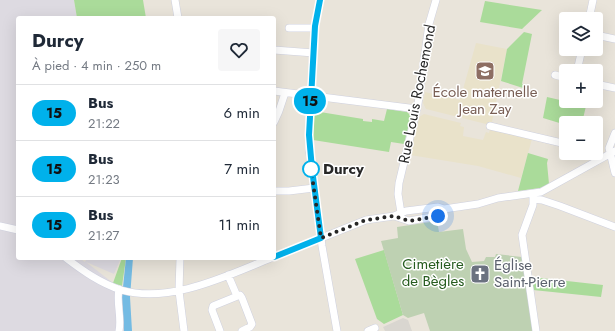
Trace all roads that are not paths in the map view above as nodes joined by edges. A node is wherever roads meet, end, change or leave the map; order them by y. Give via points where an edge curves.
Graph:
1 (175, 0) edge
2 (320, 0) edge
3 (436, 0) edge
4 (593, 0) edge
5 (590, 12) edge
6 (178, 16) edge
7 (289, 28) dead end
8 (315, 28) junction
9 (603, 37) edge
10 (615, 40) edge
11 (276, 50) edge
12 (314, 53) junction
13 (555, 75) dead end
14 (559, 76) edge
15 (603, 85) edge
16 (615, 88) edge
17 (276, 92) edge
18 (285, 93) junction
19 (310, 96) junction
20 (417, 109) junction
21 (276, 118) edge
22 (490, 126) dead end
23 (615, 133) edge
24 (559, 142) edge
25 (612, 152) edge
26 (591, 160) edge
27 (615, 173) edge
28 (314, 188) junction
29 (276, 191) edge
30 (533, 196) junction
31 (397, 214) junction
32 (0, 226) edge
33 (615, 227) edge
34 (16, 230) edge
35 (321, 238) junction
36 (276, 256) edge
37 (69, 260) edge
38 (180, 260) edge
39 (266, 260) edge
40 (228, 275) junction
41 (121, 290) junction
42 (178, 291) junction
43 (237, 296) junction
44 (119, 331) edge
45 (184, 331) edge
46 (220, 331) edge
47 (242, 331) edge
48 (337, 331) edge
49 (536, 331) edge

1 - 6 street
2 - 8 street
3 - 20 street, Rue Louis Rochemond via 429,24
4 - 5 street
7 - 8 street
8 - 12 street
9 - 10 street
11 - 12 street
12 - 19 street
13 - 14 street
15 - 16 street
17 - 18 street
18 - 19 street
18 - 21 street
19 - 20 street
19 - 28 street via 309,135
20 - 31 street, Rue Louis Rochemond via 399,183
22 - 24 street
23 - 25 street via 609,145
25 - 27 street
26 - 30 street via 545,191
28 - 29 street
28 - 35 street
30 - 31 street via 498,198 478,204
30 - 33 street
30 - 49 street via 533,205 522,235
31 - 35 street via 366,220
32 - 34 street
35 - 36 street
35 - 48 street
37 - 41 street via 95,278
38 - 42 street
39 - 40 street
40 - 42 street
40 - 43 street
41 - 42 street via 149,293
41 - 44 street via 118,296
42 - 45 street
43 - 46 street via 214,304 212,308
43 - 47 street via 240,295 242,298 252,322 251,326

